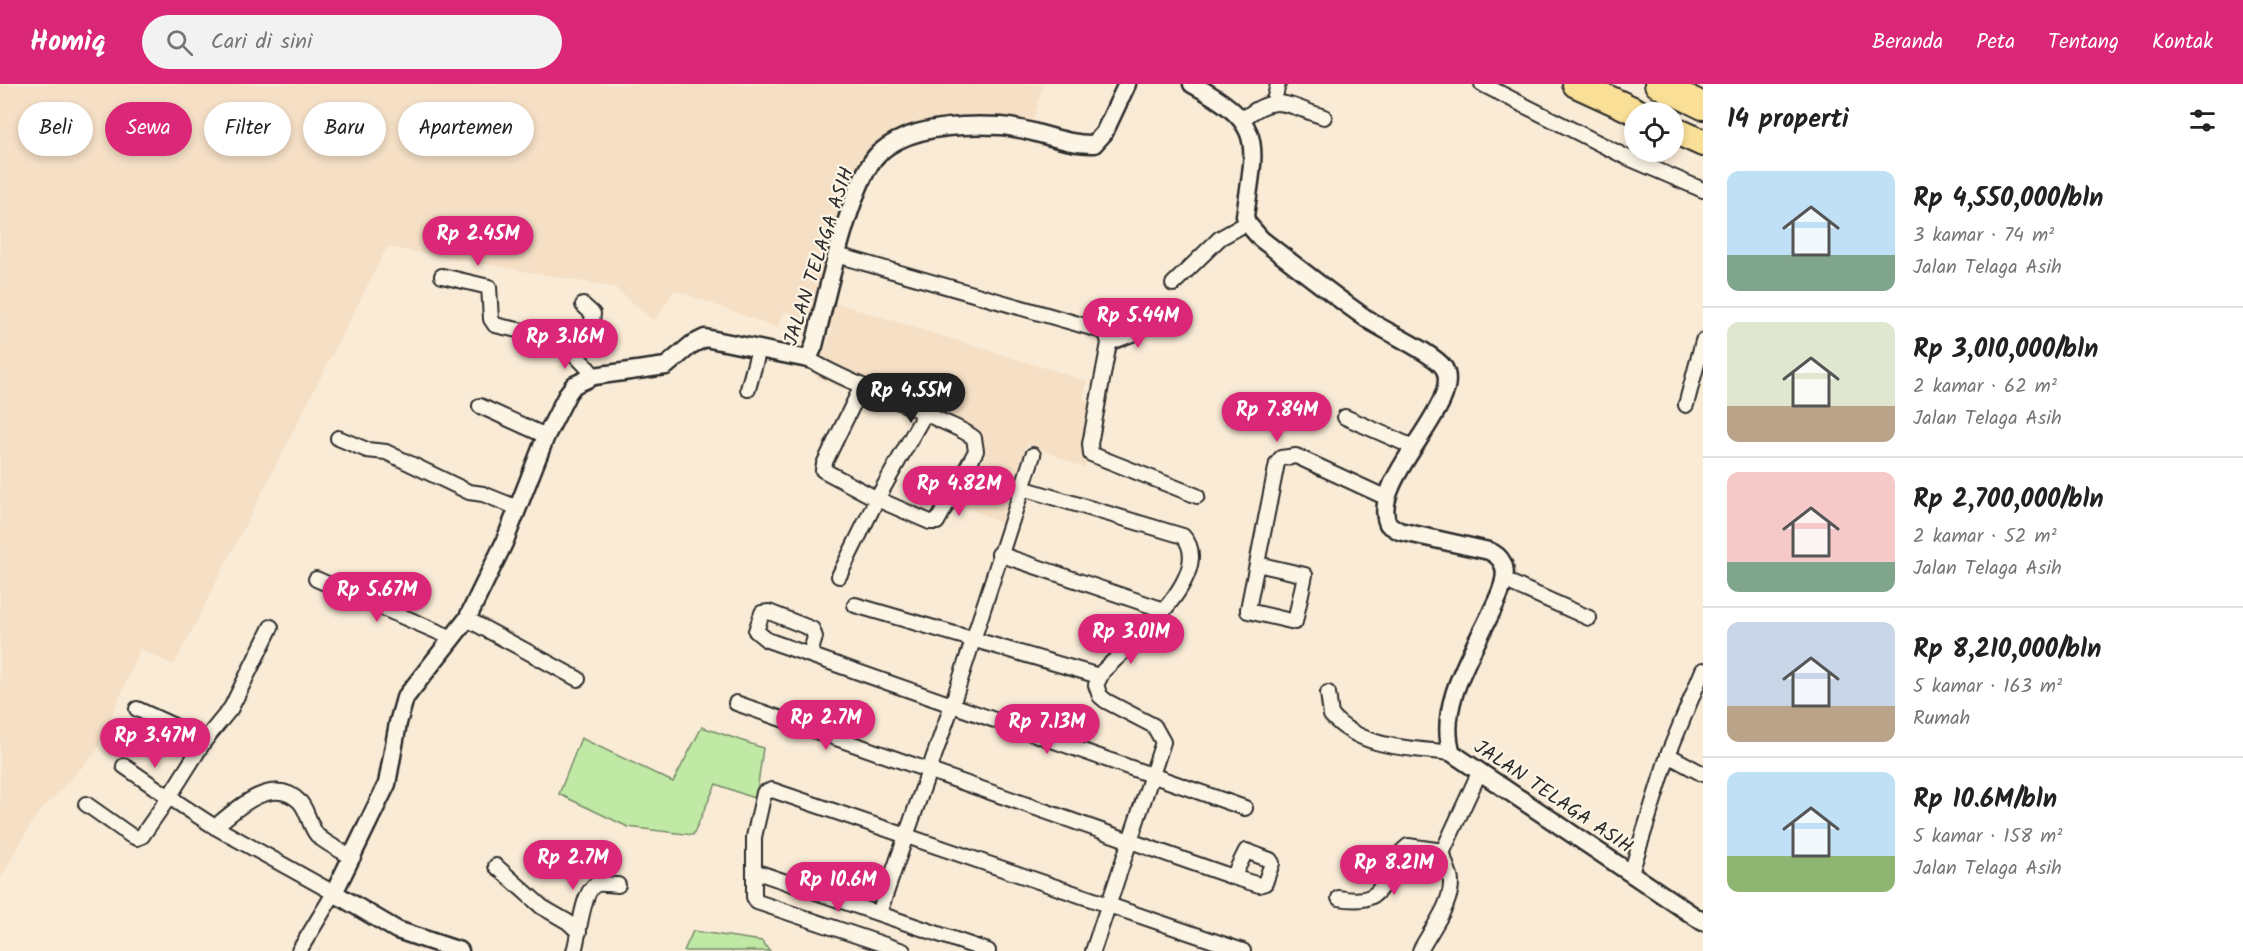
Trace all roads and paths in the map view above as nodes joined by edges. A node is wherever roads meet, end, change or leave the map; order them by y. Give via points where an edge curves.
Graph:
1 (1127, 84) edge
2 (1192, 84) edge
3 (1278, 84) edge
4 (1482, 84) edge
5 (1576, 84) edge
6 (1658, 84) edge
7 (1274, 101) junction
8 (1624, 106) edge
9 (1703, 106) edge
10 (1324, 117) dead end
11 (1243, 119) junction
12 (1684, 135) edge
13 (1703, 144) edge
14 (1703, 190) edge
15 (1247, 223) junction
16 (837, 255) junction
17 (442, 276) dead end
18 (1173, 284) dead end
19 (583, 305) dead end
20 (1149, 322) dead end
21 (1703, 341) edge
22 (1109, 342) junction
23 (759, 349) junction
24 (577, 354) junction
25 (808, 359) junction
26 (594, 376) junction
27 (862, 386) junction
28 (748, 389) dead end
29 (1686, 405) dead end
30 (480, 406) dead end
31 (925, 413) junction
32 (1345, 417) dead end
33 (546, 436) junction
34 (338, 438) dead end
35 (1413, 447) junction
36 (1033, 455) dead end
37 (1022, 488) junction
38 (1197, 496) dead end
39 (1387, 498) junction
40 (877, 499) junction
41 (518, 508) junction
42 (999, 554) junction
43 (1257, 564) junction
44 (839, 576) dead end
45 (316, 579) dead end
46 (1504, 580) junction
47 (855, 605) dead end
48 (1164, 610) junction
49 (1589, 618) dead end
50 (467, 619) junction
51 (271, 627) dead end
52 (452, 638) junction
53 (973, 638) junction
54 (810, 654) dead end
55 (1099, 676) junction
56 (578, 679) dead end
57 (1701, 679) edge
58 (1328, 693) dead end
59 (736, 703) dead end
60 (952, 705) junction
61 (137, 709) dead end
62 (205, 740) junction
63 (1452, 753) junction
64 (1668, 755) junction
65 (124, 766) dead end
66 (927, 770) junction
67 (1479, 773) junction
68 (1703, 774) edge
69 (1153, 776) junction
70 (169, 797) junction
71 (86, 804) dead end
72 (1245, 808) dead end
73 (215, 827) junction
74 (905, 836) junction
75 (1131, 842) junction
76 (1443, 851) junction
77 (352, 857) junction
78 (496, 866) dead end
79 (754, 871) junction
80 (1631, 873) junction
81 (1233, 877) dead end
82 (618, 885) dead end
83 (334, 893) junction
84 (1339, 898) dead end
85 (1110, 903) junction
86 (879, 913) junction
87 (1703, 922) edge
88 (579, 932) junction
89 (299, 951) edge
90 (460, 951) edge
91 (574, 951) edge
92 (903, 951) edge
93 (988, 951) edge
94 (1093, 951) edge
95 (1243, 951) edge
96 (1420, 951) edge

1 - 16 street, JALAN TELAGA ASIH via 1104,133 1094,144 982,125 923,133 891,144 866,169
2 - 11 street via 1223,101
3 - 7 street
4 - 14 street via 1624,156
5 - 8 highway
6 - 9 highway
7 - 10 street
7 - 11 street via 1260,105
11 - 15 street via 1252,145
12 - 13 highway
15 - 18 street via 1220,237
15 - 35 street via 1262,239 1367,319 1443,368 1447,376 1445,395
16 - 22 street via 1099,328 1106,332
16 - 25 street, JALAN TELAGA ASIH
17 - 24 street via 490,288 491,319 495,326 555,340
19 - 24 street via 593,314 593,324 590,335 581,339
20 - 22 street via 1137,332
21 - 29 street
22 - 38 street via 1091,454
23 - 25 street, JALAN TELAGA ASIH
23 - 26 street, JALAN TELAGA ASIH via 705,338 666,366
23 - 28 street
24 - 26 street
25 - 27 street
26 - 33 street, JALAN TELAGA ASIH via 574,385
27 - 31 street
27 - 40 street via 823,470
30 - 33 street
31 - 40 street
31 - 40 street via 972,436 977,443 941,519 930,522
32 - 35 street
33 - 41 street, JALAN TELAGA ASIH
34 - 41 street via 367,450 386,452 469,492
35 - 39 street
36 - 37 street
37 - 42 street
37 - 48 street via 1183,536 1190,548 1190,565 1180,589
39 - 43 street via 1296,456 1281,458
39 - 46 street via 1384,507 1388,524 1400,531 1497,555
40 - 44 street
41 - 50 street, JALAN TELAGA ASIH
42 - 48 street
42 - 53 street
43 - 43 street via 1249,612 1295,622 1305,575
45 - 52 street
46 - 49 street
46 - 63 street, JALAN TELAGA ASIH via 1457,689 1447,730
47 - 53 street
48 - 55 street
50 - 52 street, JALAN TELAGA ASIH
50 - 56 street
51 - 62 street via 234,702
52 - 77 street, JALAN TELAGA ASIH via 405,698 387,784
53 - 55 street
53 - 60 street
54 - 60 street
55 - 69 street via 1096,685 1100,696 1154,726 1161,735 1162,752
57 - 64 street
58 - 63 street via 1331,715 1354,734 1388,745
59 - 66 street
60 - 66 street
60 - 69 street
61 - 62 street
62 - 70 street
63 - 67 street, JALAN TELAGA ASIH
64 - 68 street
64 - 80 street
65 - 70 street
66 - 74 street
66 - 75 street
67 - 76 street
67 - 80 street, JALAN TELAGA ASIH
69 - 72 street
69 - 75 street
70 - 71 street via 147,831 136,838
70 - 73 street
73 - 77 street via 250,800 283,792 302,804 320,838
73 - 83 street
74 - 79 street via 766,790 754,837
74 - 85 street
74 - 86 street
75 - 81 street
75 - 85 street
76 - 84 street via 1408,846 1375,895 1360,902
76 - 96 street via 1450,889
77 - 83 street, JALAN TELAGA ASIH
78 - 88 street via 542,908
79 - 86 street
79 - 92 street via 757,902
80 - 87 street, JALAN TELAGA ASIH
82 - 88 street via 593,886 584,904
83 - 89 street
83 - 90 street via 397,930
85 - 94 street
85 - 95 street
86 - 93 street
88 - 91 street

